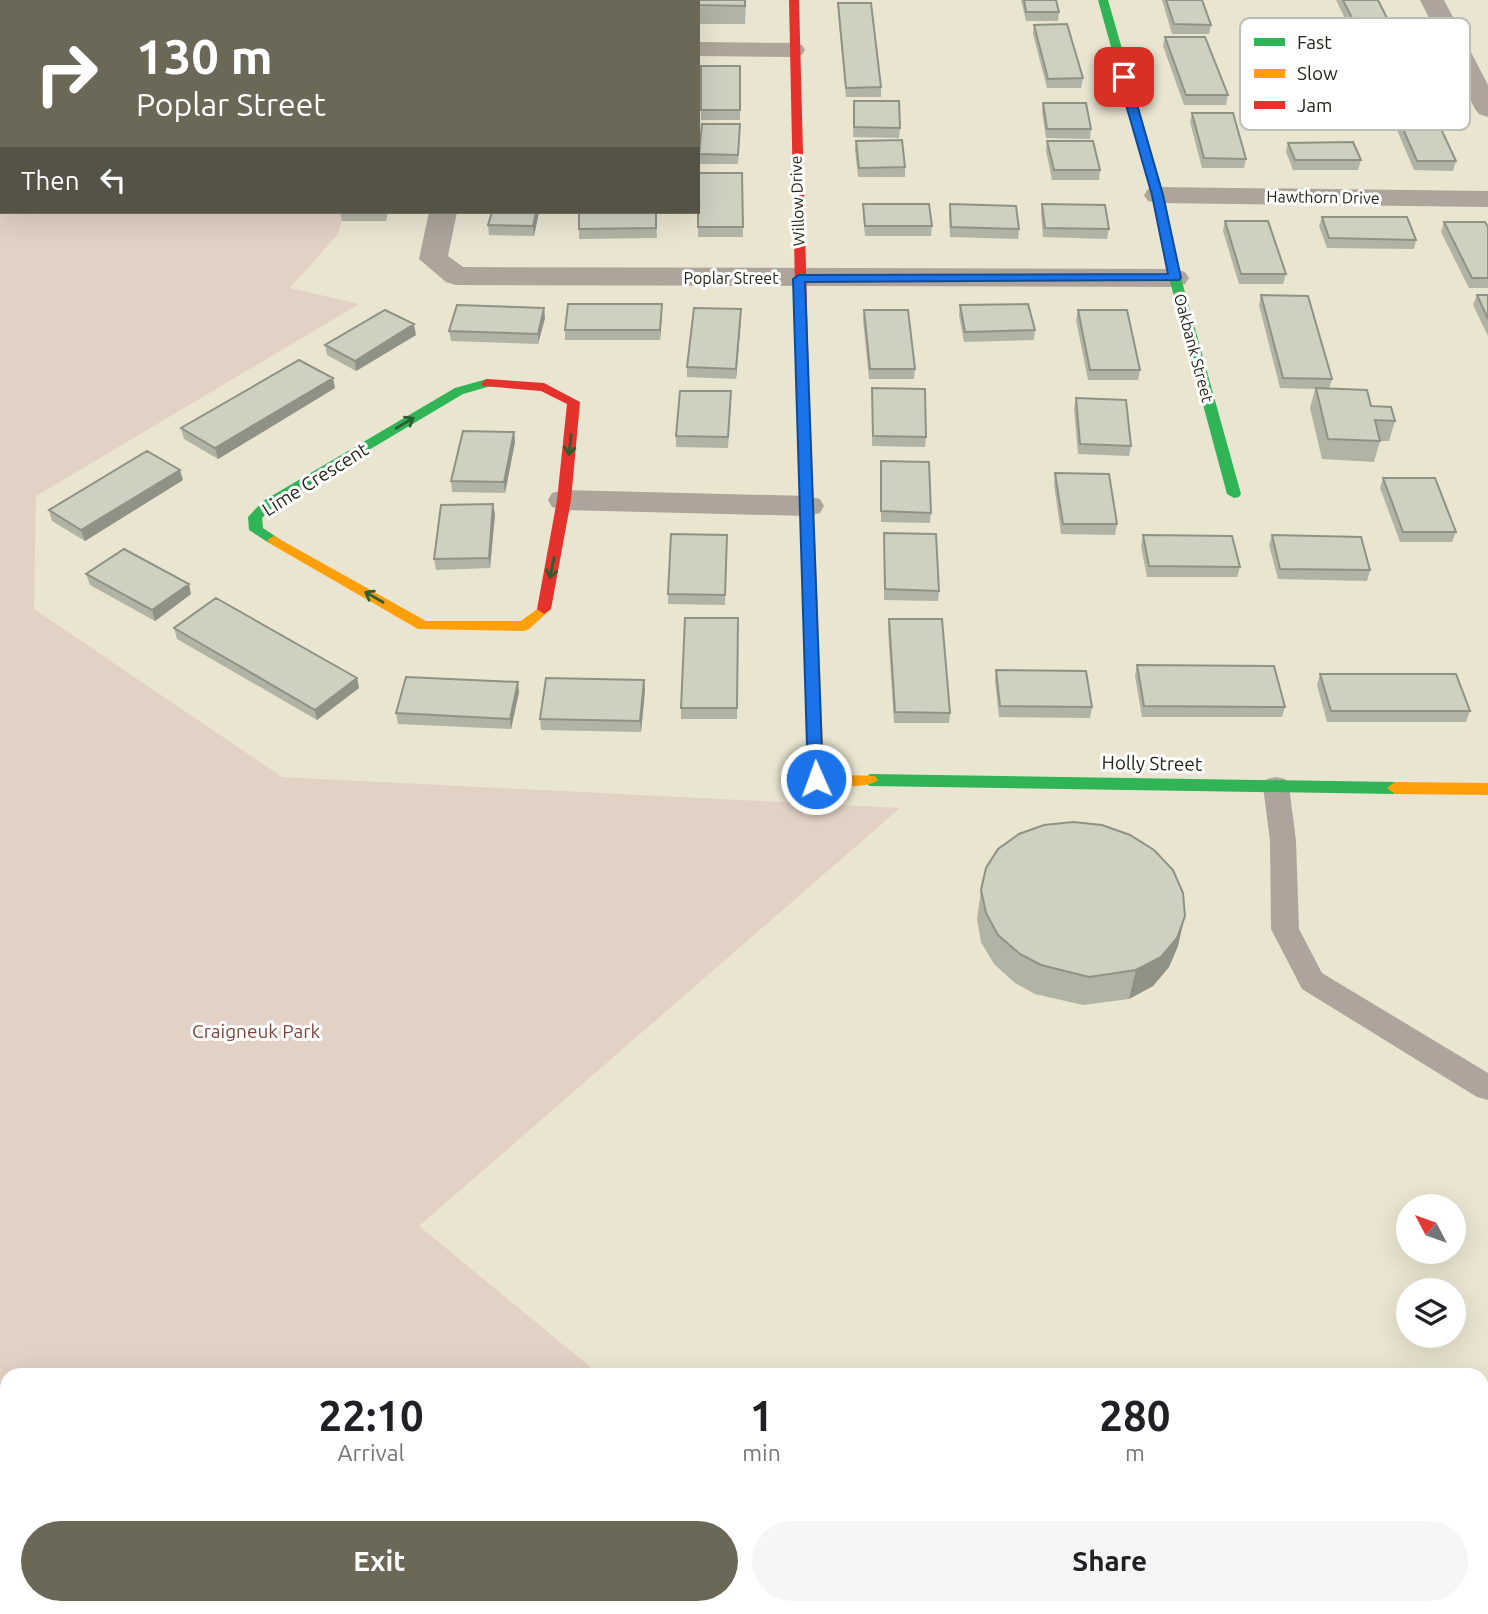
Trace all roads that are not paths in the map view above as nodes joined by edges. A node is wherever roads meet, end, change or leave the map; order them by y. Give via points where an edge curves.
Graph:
1 (794, 0) edge
2 (1103, 0) edge
3 (1432, 0) edge
4 (1441, 18) edge
5 (700, 49) edge
6 (793, 50) junction
7 (1470, 74) edge
8 (1488, 109) edge
9 (1158, 195) junction
10 (1488, 199) edge
11 (443, 214) edge
12 (1175, 278) junction
13 (799, 279) junction
14 (1234, 494) dead end
15 (564, 500) junction
16 (808, 506) junction
17 (816, 779) joint
18 (1276, 786) junction
19 (1488, 789) edge
20 (1488, 1087) edge

1 - 6 street, Willow Drive
2 - 9 street, Oakbank Street
3 - 4 street
5 - 6 street
6 - 13 street, Willow Drive
7 - 8 street
9 - 10 street, Hawthorn Drive
9 - 12 street, Oakbank Street
11 - 13 street, Poplar Street via 433,259 456,276
12 - 13 street, Poplar Street
12 - 14 street, Oakbank Street
13 - 16 street, Willow Drive
15 -> 15 street, Lime Crescent via 543,612 524,626 423,626 256,530 255,517 268,504 459,391 486,383 530,384 562,391 575,402
15 - 16 street
16 - 17 street, Willow Drive
17 - 18 street, Holly Street
18 - 19 street, Holly Street
18 - 20 lane via 1283,841 1285,929 1312,981

